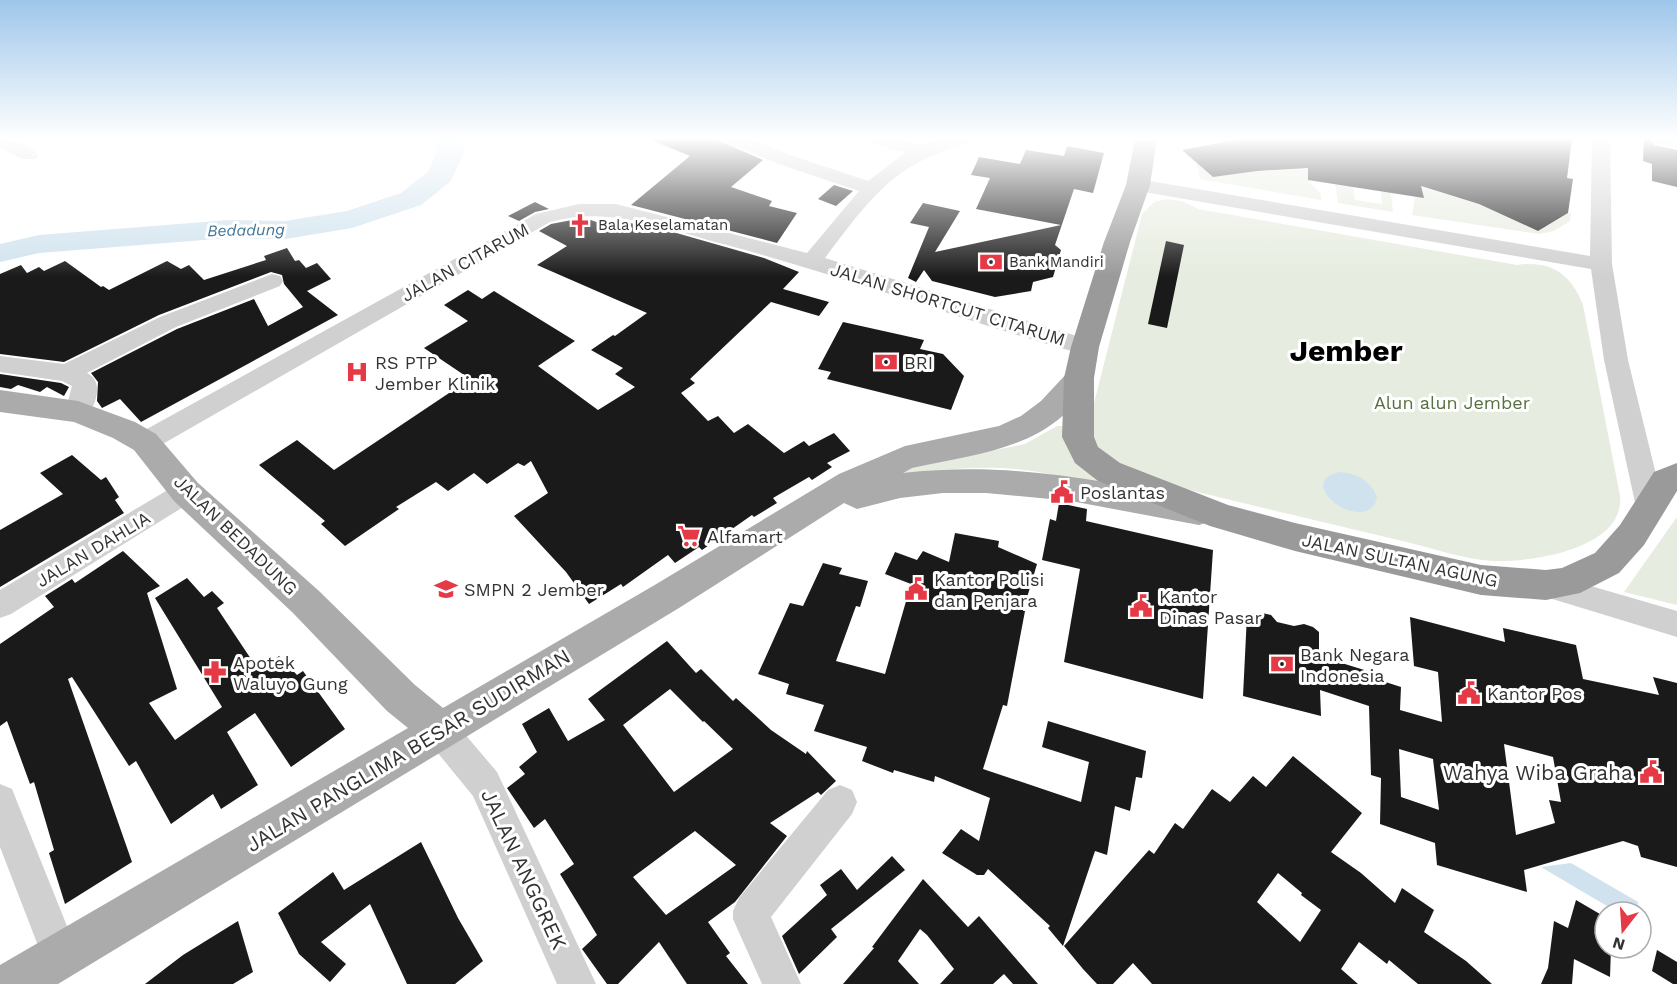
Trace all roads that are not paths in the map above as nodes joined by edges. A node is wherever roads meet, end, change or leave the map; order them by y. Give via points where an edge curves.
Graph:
1 (861, 185) edge
2 (876, 185) edge
3 (1138, 185) joint
4 (1602, 185) edge
5 (873, 189) junction
6 (812, 261) junction
7 (1601, 264) junction
8 (272, 281) dead end
9 (1085, 347) junction
10 (0, 364) edge
11 (68, 374) junction
12 (1079, 378) junction
13 (0, 401) edge
14 (78, 412) junction
15 (145, 442) junction
16 (1677, 475) edge
17 (186, 492) junction
18 (1650, 507) junction
19 (802, 513) junction
20 (1222, 516) junction
21 (1546, 585) junction
22 (0, 604) edge
23 (1677, 624) edge
24 (440, 730) junction
25 (0, 801) edge
26 (840, 802) dead end
27 (60, 956) junction
28 (13, 984) edge
29 (577, 984) edge
30 (782, 984) edge

1 - 5 street
2 - 5 street
3 - 7 street
3 - 9 highway, JALAN SULTAN AGUNG
4 - 7 street
5 - 6 street
6 - 9 street, JALAN SHORTCUT CITARUM
6 - 15 street, JALAN CITARUM via 616,210 587,208 559,213 543,218
7 - 18 street via 1616,360
8 - 11 street via 168,322
9 - 12 highway, JALAN SULTAN AGUNG
10 - 11 street
11 - 14 street via 85,382
12 - 19 main road, JALAN PANGLIMA BESAR SUDIRMAN via 1052,409 1032,424 1006,436 905,458 851,483
12 - 20 highway, JALAN SULTAN AGUNG via 1078,437 1086,455 1109,472
13 - 14 main road, JALAN BEDADUNG
14 - 15 main road, JALAN BEDADUNG
15 - 17 main road, JALAN BEDADUNG
16 - 18 highway, JALAN SULTAN AGUNG via 1666,481
17 - 22 street, JALAN DAHLIA
17 - 24 main road, JALAN BEDADUNG via 306,602 401,699
18 - 21 highway, JALAN SULTAN AGUNG via 1607,563 1567,582
19 - 20 main road, JALAN PANGLIMA BESAR SUDIRMAN via 892,487 969,479 1022,481
19 - 24 main road, JALAN PANGLIMA BESAR SUDIRMAN
20 - 21 highway, JALAN SULTAN AGUNG via 1426,569 1480,580
21 - 23 street
24 - 27 main road, JALAN PANGLIMA BESAR SUDIRMAN
24 - 29 street, JALAN ANGGREK via 485,784
25 - 27 street
26 - 30 street via 752,911
27 - 28 main road, JALAN PANGLIMA BESAR SUDIRMAN

